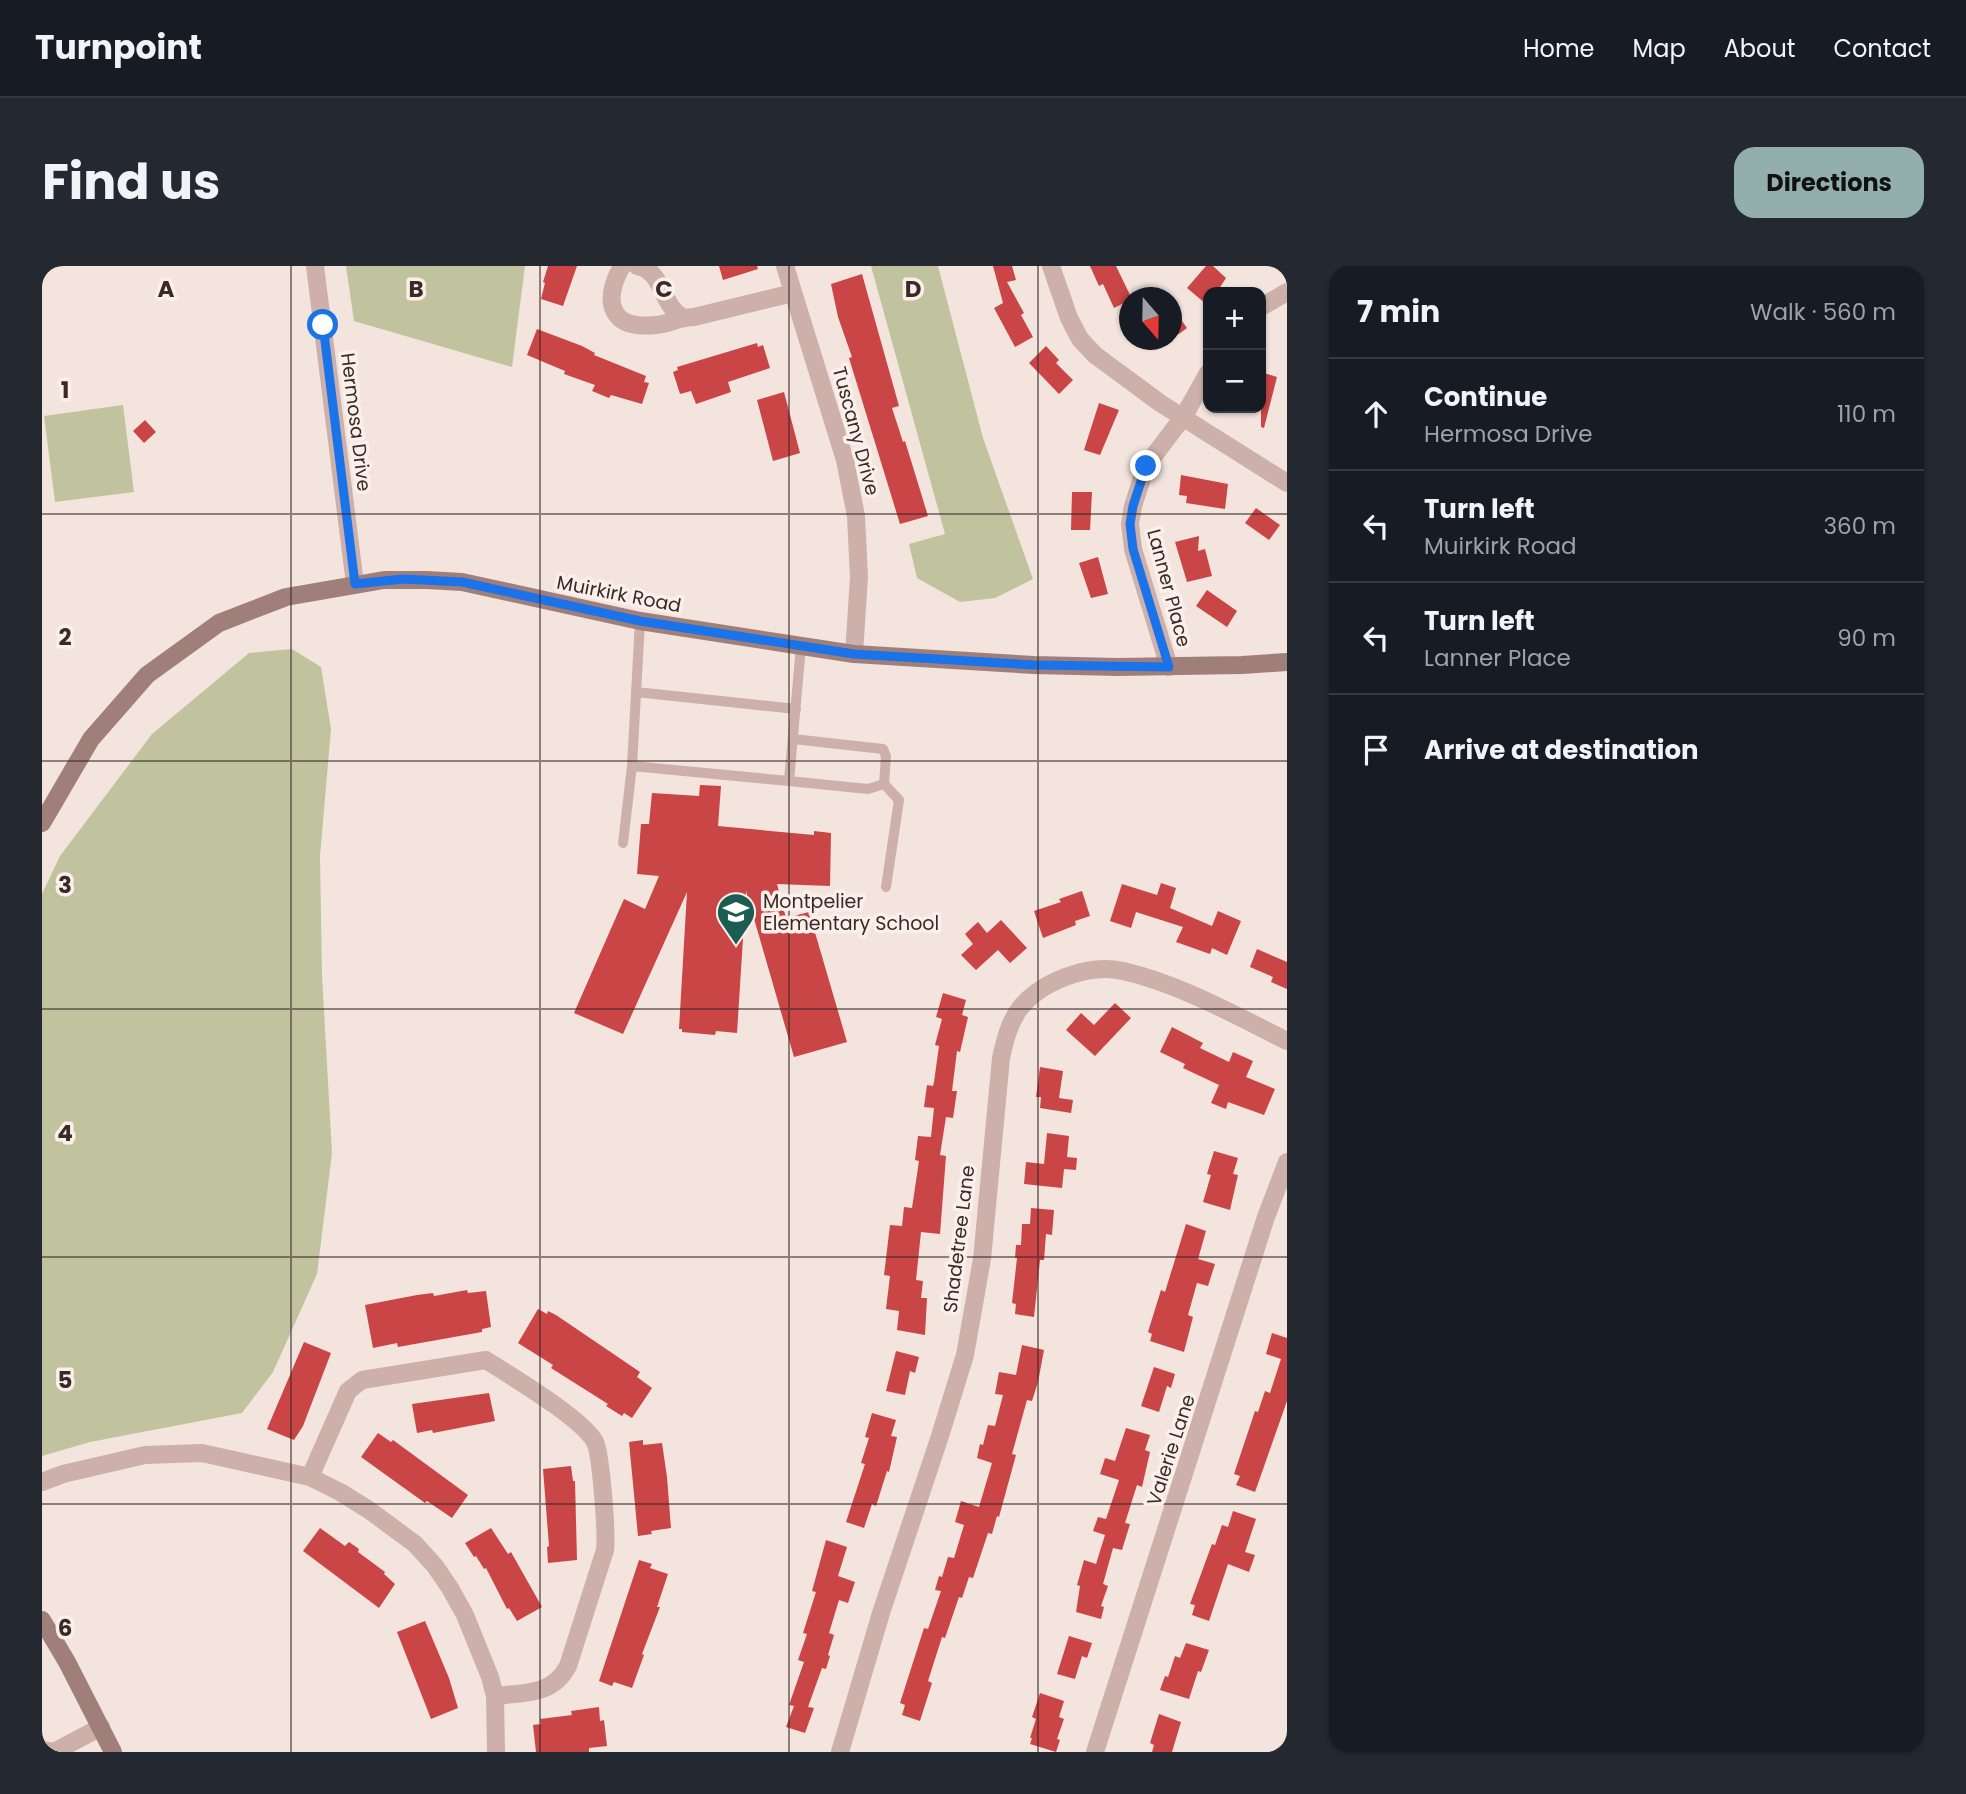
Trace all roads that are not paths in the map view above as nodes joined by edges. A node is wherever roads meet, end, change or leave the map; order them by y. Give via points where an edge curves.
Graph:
1 (315, 266) edge
2 (621, 266) edge
3 (637, 266) edge
4 (785, 266) edge
5 (1051, 266) edge
6 (1287, 292) edge
7 (793, 293) junction
8 (1266, 304) edge
9 (682, 317) junction
10 (1203, 382) edge
11 (1184, 416) junction
12 (1287, 482) edge
13 (355, 584) junction
14 (640, 621) junction
15 (801, 646) junction
16 (854, 654) junction
17 (1287, 662) edge
18 (1169, 667) junction
19 (636, 692) junction
20 (796, 709) junction
21 (793, 738) junction
22 (632, 766) junction
23 (789, 781) junction
24 (884, 784) junction
25 (42, 823) edge
26 (623, 844) dead end
27 (887, 887) dead end
28 (1287, 1041) edge
29 (1287, 1162) edge
30 (310, 1477) junction
31 (42, 1482) edge
32 (42, 1620) edge
33 (495, 1696) junction
34 (101, 1727) junction
35 (42, 1750) edge
36 (113, 1752) edge
37 (496, 1752) edge
38 (840, 1752) edge
39 (1095, 1752) edge

1 - 13 street, Hermosa Drive
2 - 9 street via 610,306 615,315 651,326
3 - 9 street via 656,278 669,307
4 - 7 street, Tuscany Drive
5 - 11 street via 1080,339 1119,374
6 - 8 street
7 - 9 street
7 - 16 street, Tuscany Drive via 845,460 856,516 859,577
10 - 11 street, Lanner Place
11 - 12 street
11 - 18 street, Lanner Place via 1146,466 1130,524 1133,549
13 - 14 main road, Muirkirk Road via 403,579 462,582
13 - 25 main road, Muirkirk Road via 286,597 219,623 147,675 91,739
14 - 15 main road, Muirkirk Road
14 - 19 lane
15 - 16 main road, Muirkirk Road
15 - 20 lane
16 - 18 main road, Muirkirk Road via 1034,665
17 - 18 main road, Muirkirk Road
19 - 20 lane
19 - 22 lane
20 - 21 lane
21 - 23 lane
21 - 24 lane via 883,749
22 - 23 lane
22 - 26 lane
23 - 24 lane via 868,789
24 - 27 lane via 899,800
28 - 38 street, Shadetree Lane via 1177,988 1122,970 1097,969 1067,977 1041,989 1021,1007 1008,1028 1001,1058 982,1259 965,1355
29 - 39 street, Valerie Lane
30 - 31 street via 202,1453 173,1453 132,1458
30 - 33 street via 369,1510 415,1544 435,1566 465,1615
30 - 33 street via 348,1391 362,1380 486,1360 583,1426 596,1443 607,1534 568,1666 561,1679 544,1689
32 - 34 main road
33 - 37 street
34 - 35 street via 54,1752
34 - 36 main road

